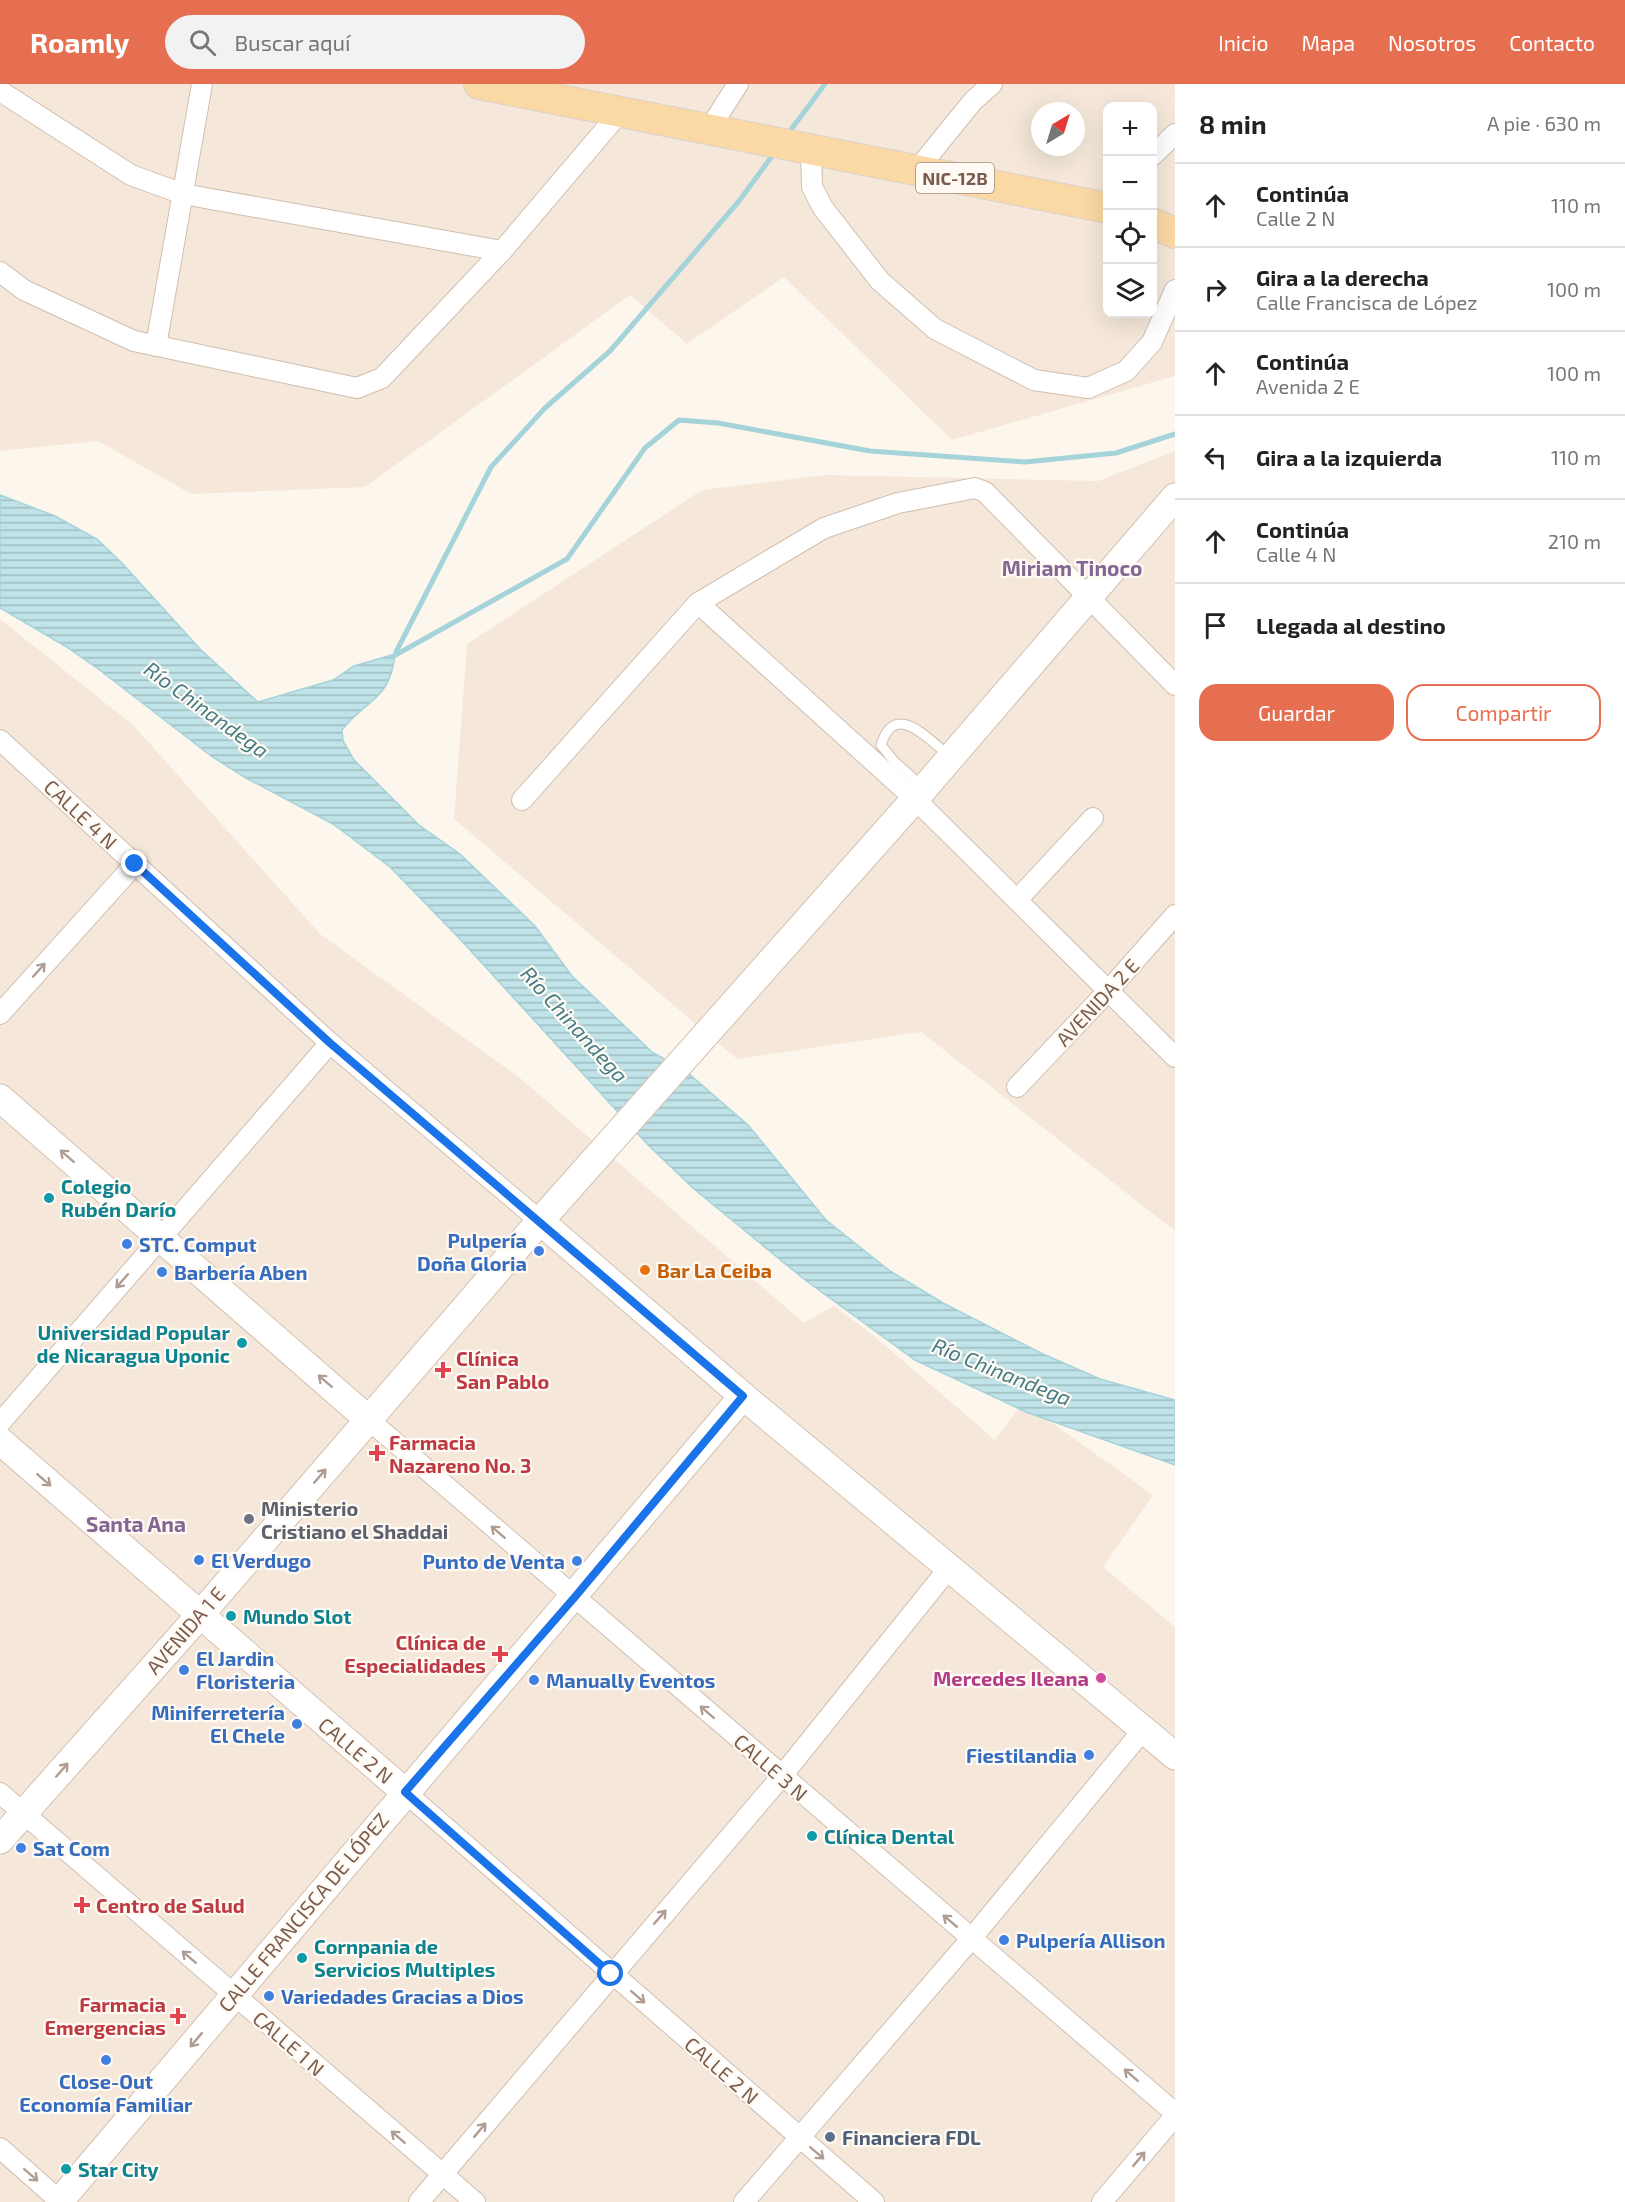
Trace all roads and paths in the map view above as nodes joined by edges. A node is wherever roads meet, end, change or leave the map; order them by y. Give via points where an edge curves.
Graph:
1 (201, 84) edge
2 (478, 84) edge
3 (738, 84) edge
4 (992, 84) edge
5 (0, 91) edge
6 (621, 111) junction
7 (710, 128) junction
8 (1175, 134) edge
9 (806, 148) junction
10 (1157, 151) edge
11 (917, 170) junction
12 (183, 194) junction
13 (1103, 206) edge
14 (1157, 225) edge
15 (1175, 233) edge
16 (502, 250) junction
17 (0, 272) edge
18 (1175, 291) edge
19 (156, 346) junction
20 (1175, 497) edge
21 (1089, 595) junction
22 (698, 603) junction
23 (1175, 685) edge
24 (0, 740) edge
25 (951, 756) junction
26 (919, 793) junction
27 (522, 800) dead end
28 (1093, 818) dead end
29 (135, 864) junction
30 (1017, 900) junction
31 (1175, 915) edge
32 (1108, 991) junction
33 (0, 1014) edge
34 (330, 1043) junction
35 (1175, 1057) edge
36 (1017, 1087) dead end
37 (0, 1098) edge
38 (540, 1221) junction
39 (160, 1236) junction
40 (743, 1396) junction
41 (369, 1419) junction
42 (0, 1423) edge
43 (0, 1441) edge
44 (949, 1568) junction
45 (574, 1598) junction
46 (199, 1616) junction
47 (1143, 1730) junction
48 (1175, 1756) edge
49 (781, 1777) junction
50 (405, 1792) junction
51 (0, 1793) edge
52 (24, 1814) junction
53 (0, 1840) edge
54 (971, 1939) junction
55 (611, 1974) junction
56 (233, 1995) junction
57 (1175, 2114) edge
58 (798, 2137) junction
59 (0, 2148) edge
60 (443, 2175) junction
61 (60, 2202) edge
62 (419, 2202) edge
63 (475, 2202) edge
64 (744, 2202) edge
65 (874, 2202) edge
66 (1102, 2202) edge

1 - 12 street
2 - 6 main road, NIC-12B / NIC-12B
3 - 7 street
4 - 11 street via 973,101
5 - 12 street via 131,175
6 - 7 main road, NIC-12B / NIC-12B
6 - 16 street
7 - 9 main road, NIC-12B / NIC-12B
8 - 10 street
9 - 11 main road, NIC-12B / NIC-12B
9 - 18 street via 812,187 880,280 935,329 1034,380 1088,388 1126,371 1152,342
11 - 13 main road, NIC-12B / NIC-12B
12 - 16 street
12 - 19 street
14 - 15 main road
16 - 19 street via 382,378 357,388
17 - 19 street via 24,290 134,341
20 - 21 street, AVENIDA 1 E
21 - 22 street via 985,492 975,488 898,503 824,528
21 - 23 street
21 - 25 street, AVENIDA 1 E
22 - 26 street
22 - 27 street
24 - 29 street, CALLE 4 N
25 - 26 street, AVENIDA 1 E
25 - 26 lane via 901,722 884,734 881,745
26 - 30 street
26 - 38 street, AVENIDA 1 E
28 - 30 street
33 -> 29 street
29 - 34 street, CALLE 4 N
30 - 32 street
31 - 32 street, AVENIDA 2 E
32 - 35 street
32 - 36 street, AVENIDA 2 E
34 - 38 street, CALLE 4 N
34 - 39 street
39 -> 37 street
38 - 40 street
38 - 41 street, AVENIDA 1 E
41 -> 39 street
39 -> 42 street
40 - 44 street
40 - 45 street
45 -> 41 street, CALLE 3 N
46 -> 41 street, AVENIDA 1 E
43 -> 46 street, CALLE 2 N
44 - 47 street
44 - 49 street
49 -> 45 street, CALLE 3 N
45 - 50 street, CALLE FRANCISCA DE LÓPEZ
46 - 50 street, CALLE 2 N
52 -> 46 street, AVENIDA 1 E
47 - 48 street
47 - 54 street
54 -> 49 street, CALLE 3 N
55 -> 49 street
50 - 55 street, CALLE 2 N
50 - 56 street, CALLE FRANCISCA DE LÓPEZ
51 - 52 street, CALLE 1 N
52 - 53 street, AVENIDA 1 E
56 -> 52 street, CALLE 1 N
57 -> 54 street, CALLE 3 N
54 - 58 street
55 -> 58 street, CALLE 2 N
60 -> 55 street
60 -> 56 street, CALLE 1 N
56 -> 61 street, CALLE FRANCISCA DE LÓPEZ
66 -> 57 street
58 - 64 street
58 -> 65 street, CALLE 2 N
59 -> 61 street
60 - 62 street
60 - 63 street, CALLE 1 N

